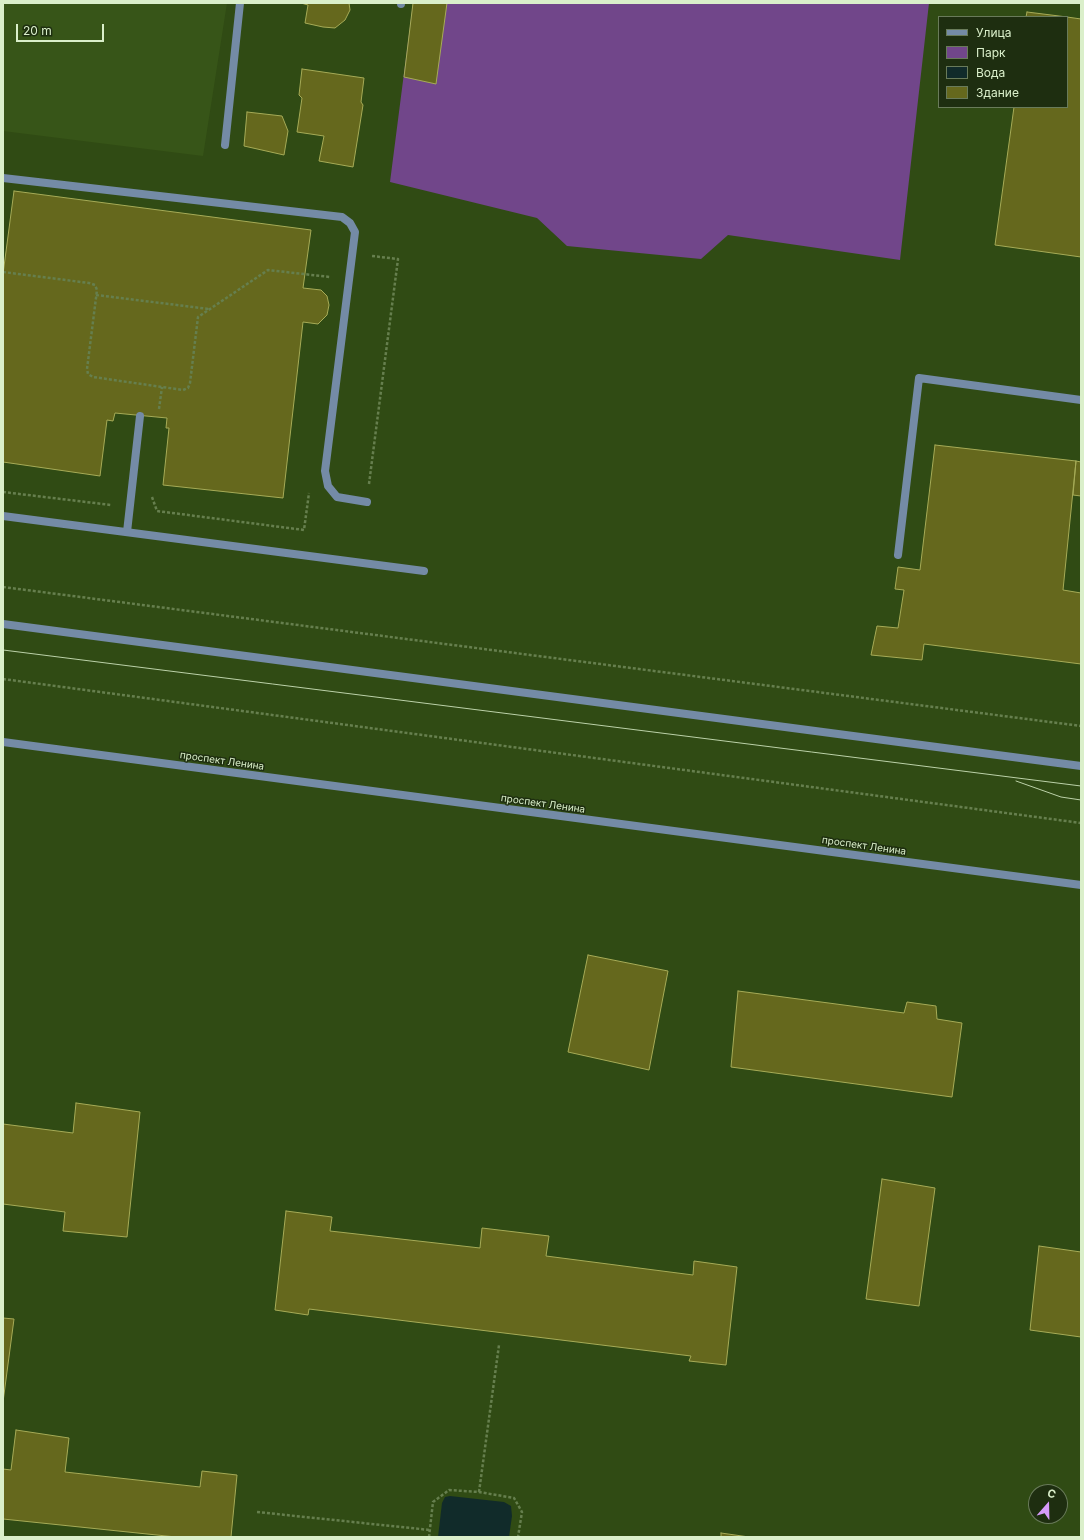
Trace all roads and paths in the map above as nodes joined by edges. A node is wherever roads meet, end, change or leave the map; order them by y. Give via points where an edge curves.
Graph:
1 (240, 3) edge
2 (225, 145) dead end
3 (3, 178) edge
4 (352, 253) junction
5 (3, 272) edge
6 (349, 280) junction
7 (96, 295) junction
8 (210, 309) junction
9 (162, 387) junction
10 (1081, 400) edge
11 (159, 410) dead end
12 (140, 416) dead end
13 (309, 490) dead end
14 (150, 491) dead end
15 (3, 492) edge
16 (367, 502) joint
17 (130, 508) junction
18 (157, 511) junction
19 (3, 516) edge
20 (127, 532) junction
21 (898, 555) dead end
22 (424, 571) dead end
23 (3, 586) edge
24 (3, 624) edge
25 (3, 679) edge
26 (1081, 726) edge
27 (3, 742) edge
28 (1081, 766) edge
29 (1081, 823) edge
30 (1081, 885) edge
31 (499, 1345) dead end
32 (479, 1492) junction
33 (257, 1512) dead end
34 (430, 1530) junction
35 (429, 1537) edge
36 (518, 1537) edge

1 - 2 street
3 - 4 street via 342,217 350,223 355,232
4 - 6 street
4 - 16 path via 398,259
5 - 7 path via 89,283 95,285
6 - 8 path via 268,270
6 - 16 street via 326,471 328,486 337,497
7 - 8 path
7 - 9 path via 88,374 93,377
8 - 9 path via 198,317 188,388 183,390
9 - 11 path
10 - 21 street via 919,378
12 - 17 street
13 - 18 path via 304,530
14 - 18 path
15 - 17 path
17 - 18 path
17 - 20 street
19 - 20 street
20 - 22 street
23 - 26 path
24 - 28 street
25 - 29 path
27 - 30 street, проспект Ленина
31 - 32 path
32 - 34 path via 449,1490 433,1502
32 - 36 path via 514,1498 522,1512
33 - 34 path
34 - 35 path

